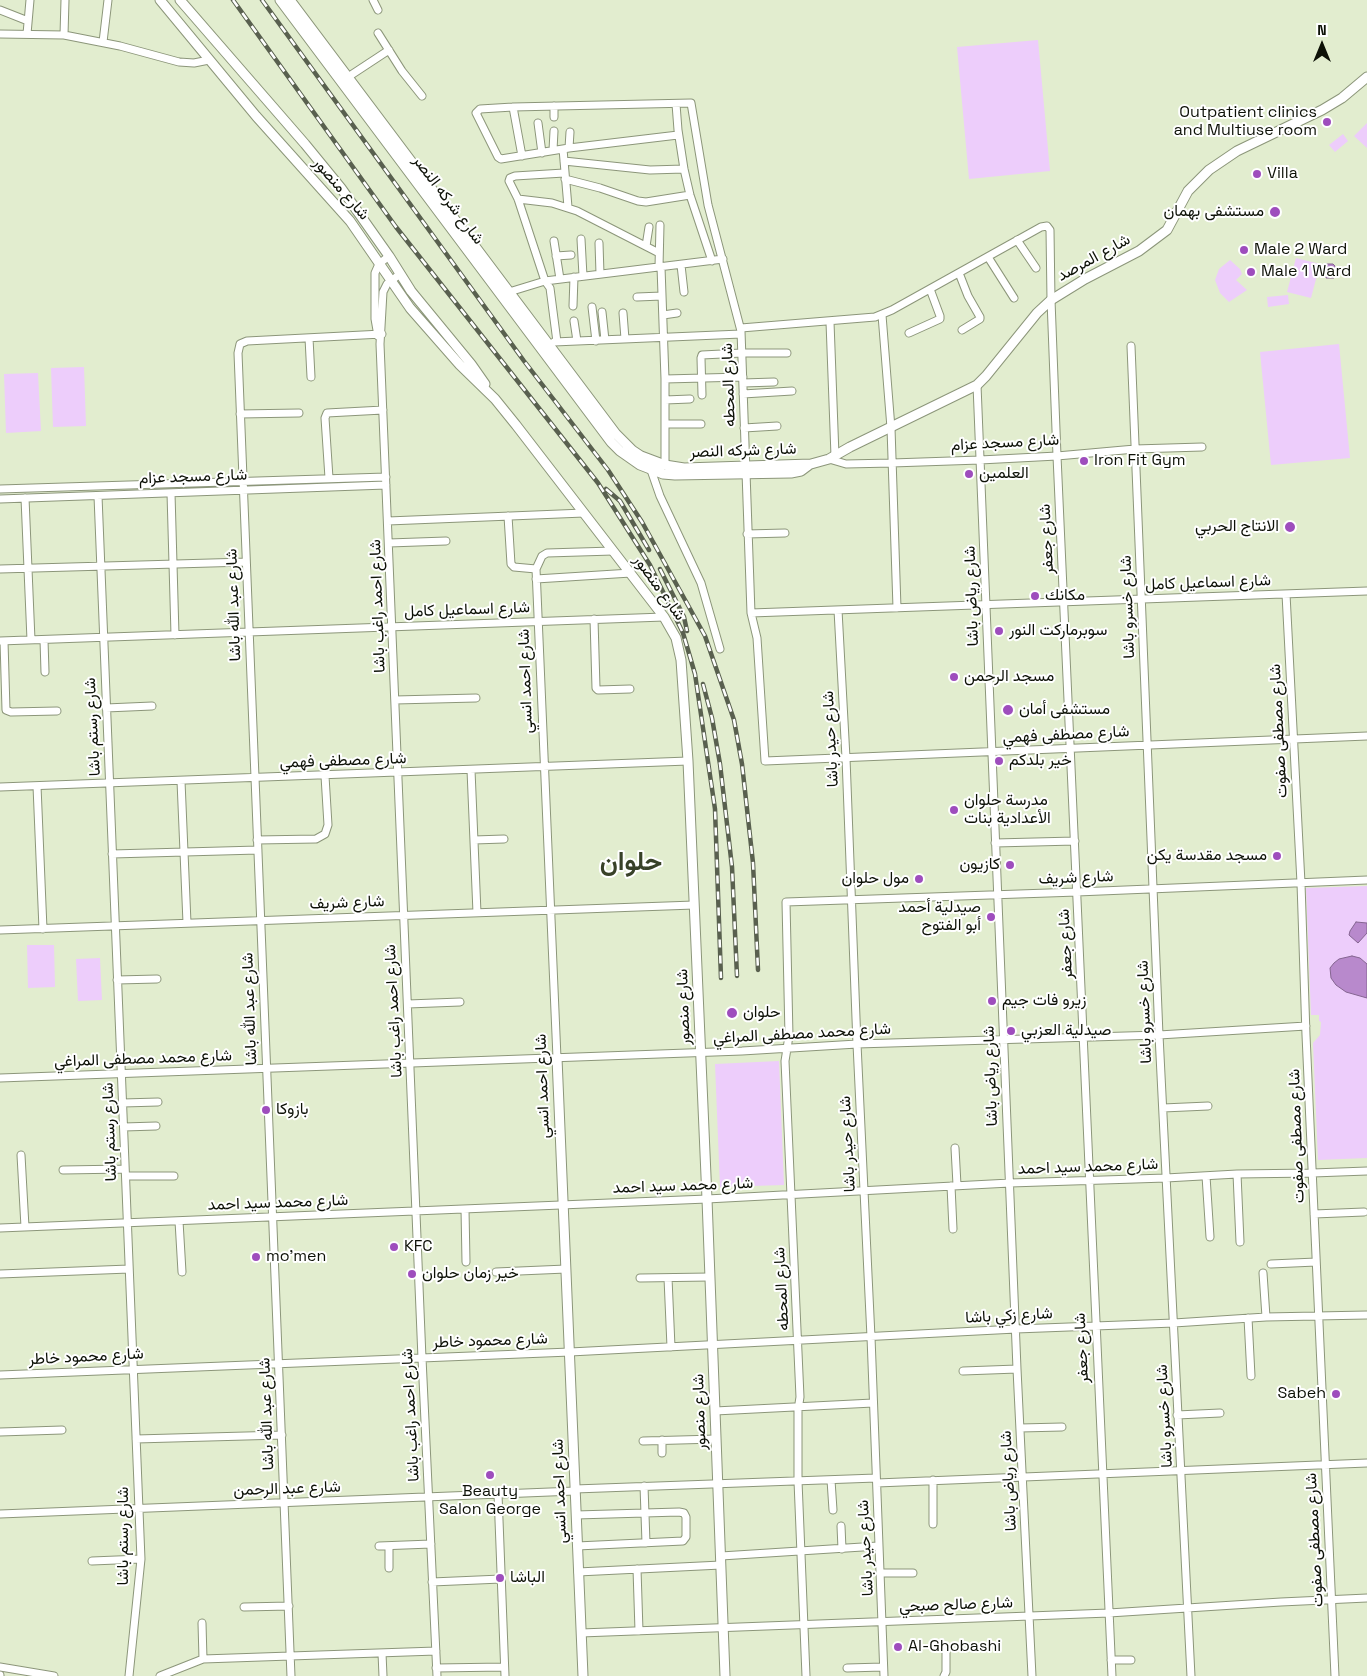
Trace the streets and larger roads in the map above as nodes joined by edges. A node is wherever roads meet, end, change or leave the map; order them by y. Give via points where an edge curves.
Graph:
1 (30, 0) edge
2 (65, 0) edge
3 (108, 0) edge
4 (160, 0) edge
5 (180, 0) edge
6 (280, 0) edge
7 (290, 0) edge
8 (372, 0) edge
9 (0, 10) edge
10 (378, 10) dead end
11 (28, 21) junction
12 (378, 33) dead end
13 (0, 34) edge
14 (27, 34) junction
15 (64, 35) junction
16 (103, 42) junction
17 (389, 50) junction
18 (209, 60) junction
19 (348, 77) junction
20 (1367, 77) edge
21 (422, 96) dead end
22 (270, 104) junction
23 (676, 104) junction
24 (554, 106) junction
25 (512, 107) junction
26 (256, 116) junction
27 (554, 117) dead end
28 (538, 123) dead end
29 (554, 131) dead end
30 (570, 132) dead end
31 (678, 135) junction
32 (566, 148) junction
33 (553, 150) junction
34 (542, 152) junction
35 (522, 156) junction
36 (564, 161) junction
37 (684, 169) junction
38 (565, 176) junction
39 (690, 195) junction
40 (518, 199) junction
41 (568, 207) junction
42 (660, 225) dead end
43 (649, 227) dead end
44 (581, 238) dead end
45 (1018, 240) junction
46 (554, 241) dead end
47 (599, 243) dead end
48 (646, 246) junction
49 (659, 253) junction
50 (571, 255) dead end
51 (389, 256) junction
52 (556, 256) junction
53 (988, 257) junction
54 (722, 259) junction
55 (712, 260) junction
56 (379, 264) junction
57 (681, 264) junction
58 (660, 267) junction
59 (1036, 268) dead end
60 (959, 273) junction
61 (400, 274) junction
62 (600, 274) junction
63 (583, 276) junction
64 (574, 277) junction
65 (560, 279) junction
66 (390, 281) junction
67 (546, 281) junction
68 (930, 289) junction
69 (509, 292) junction
70 (684, 292) dead end
71 (662, 296) junction
72 (637, 297) dead end
73 (1014, 298) dead end
74 (1050, 300) junction
75 (573, 306) dead end
76 (592, 307) dead end
77 (602, 312) dead end
78 (623, 313) dead end
79 (677, 313) dead end
80 (663, 315) junction
81 (882, 315) junction
82 (574, 321) dead end
83 (830, 322) junction
84 (962, 330) dead end
85 (741, 331) junction
86 (909, 333) dead end
87 (379, 334) junction
88 (309, 338) junction
89 (664, 338) junction
90 (625, 339) junction
91 (605, 340) junction
92 (577, 341) junction
93 (596, 341) junction
94 (546, 342) junction
95 (557, 342) junction
96 (1131, 346) dead end
97 (742, 353) junction
98 (787, 353) dead end
99 (311, 377) dead end
100 (665, 378) junction
101 (702, 378) junction
102 (743, 380) junction
103 (774, 382) dead end
104 (977, 385) junction
105 (792, 391) dead end
106 (743, 394) junction
107 (702, 395) dead end
108 (495, 399) junction
109 (690, 399) dead end
110 (665, 400) junction
111 (383, 410) junction
112 (299, 413) dead end
113 (240, 414) junction
114 (665, 424) junction
115 (701, 424) dead end
116 (777, 426) dead end
117 (744, 428) junction
118 (892, 428) junction
119 (1202, 447) dead end
120 (1135, 449) junction
121 (1057, 456) junction
122 (832, 458) junction
123 (980, 460) junction
124 (892, 463) junction
125 (811, 464) joint
126 (665, 466) junction
127 (651, 470) junction
128 (746, 470) junction
129 (386, 477) junction
130 (329, 478) junction
131 (242, 481) junction
132 (386, 485) junction
133 (0, 489) edge
134 (243, 490) junction
135 (171, 493) junction
136 (98, 496) junction
137 (25, 498) junction
138 (0, 499) edge
139 (584, 513) junction
140 (508, 516) junction
141 (388, 521) junction
142 (786, 533) dead end
143 (747, 534) junction
144 (446, 541) dead end
145 (389, 543) junction
146 (614, 551) junction
147 (246, 562) junction
148 (173, 564) junction
149 (100, 566) junction
150 (28, 568) junction
151 (0, 569) edge
152 (536, 569) junction
153 (631, 573) junction
154 (536, 579) junction
155 (1367, 591) edge
156 (1286, 594) junction
157 (1141, 600) junction
158 (1064, 602) junction
159 (986, 605) junction
160 (897, 608) junction
161 (838, 610) junction
162 (751, 614) junction
163 (664, 617) junction
164 (594, 619) junction
165 (538, 622) junction
166 (392, 627) junction
167 (248, 632) junction
168 (175, 635) junction
169 (103, 638) junction
170 (31, 640) junction
171 (44, 640) junction
172 (2, 641) edge
173 (720, 649) dead end
174 (45, 672) dead end
175 (630, 689) dead end
176 (476, 698) dead end
177 (395, 700) junction
178 (152, 706) dead end
179 (106, 708) junction
180 (57, 711) dead end
181 (1367, 736) edge
182 (1293, 738) junction
183 (1147, 745) junction
184 (1070, 749) junction
185 (992, 752) junction
186 (846, 758) junction
187 (688, 761) junction
188 (766, 761) joint
189 (544, 767) junction
190 (472, 770) junction
191 (398, 773) junction
192 (325, 776) junction
193 (255, 778) junction
194 (181, 781) junction
195 (109, 783) junction
196 (37, 786) junction
197 (0, 787) edge
198 (504, 839) dead end
199 (257, 840) junction
200 (474, 840) junction
201 (1075, 841) junction
202 (995, 842) junction
203 (258, 850) junction
204 (184, 852) junction
205 (112, 854) junction
206 (1367, 880) edge
207 (1301, 883) junction
208 (1154, 889) junction
209 (1077, 892) junction
210 (997, 895) junction
211 (851, 899) junction
212 (786, 902) joint
213 (694, 904) junction
214 (550, 911) junction
215 (477, 913) junction
216 (404, 915) junction
217 (260, 920) junction
218 (187, 924) junction
219 (115, 926) junction
220 (43, 928) junction
221 (0, 930) edge
222 (157, 979) dead end
223 (117, 980) junction
224 (460, 1002) dead end
225 (408, 1004) junction
226 (1306, 1026) junction
227 (1159, 1035) junction
228 (1084, 1037) junction
229 (1004, 1040) junction
230 (857, 1044) junction
231 (786, 1049) junction
232 (701, 1053) junction
233 (557, 1058) junction
234 (410, 1063) junction
235 (266, 1069) junction
236 (122, 1074) junction
237 (0, 1078) edge
238 (158, 1102) dead end
239 (123, 1103) junction
240 (1208, 1106) dead end
241 (1163, 1108) junction
242 (124, 1126) junction
243 (156, 1126) dead end
244 (955, 1148) dead end
245 (21, 1155) dead end
246 (63, 1170) dead end
247 (1367, 1171) edge
248 (126, 1173) junction
249 (1312, 1173) junction
250 (1237, 1174) junction
251 (174, 1176) dead end
252 (1206, 1176) junction
253 (1166, 1178) junction
254 (1089, 1181) junction
255 (1010, 1183) junction
256 (954, 1186) junction
257 (864, 1191) junction
258 (791, 1195) junction
259 (707, 1199) junction
260 (563, 1205) junction
261 (464, 1209) junction
262 (416, 1211) junction
263 (1364, 1212) dead end
264 (1314, 1214) junction
265 (273, 1217) junction
266 (179, 1221) junction
267 (128, 1223) junction
268 (25, 1227) junction
269 (0, 1228) edge
270 (953, 1229) dead end
271 (1210, 1237) dead end
272 (1240, 1242) dead end
273 (466, 1262) dead end
274 (1316, 1262) junction
275 (1270, 1264) dead end
276 (129, 1269) junction
277 (566, 1269) junction
278 (182, 1272) dead end
279 (496, 1272) dead end
280 (1263, 1273) dead end
281 (0, 1274) edge
282 (710, 1277) junction
283 (640, 1278) dead end
284 (668, 1278) junction
285 (1367, 1314) edge
286 (1319, 1316) junction
287 (1266, 1317) junction
288 (1248, 1318) junction
289 (1174, 1323) junction
290 (1095, 1326) junction
291 (1016, 1329) junction
292 (871, 1337) junction
293 (798, 1341) junction
294 (712, 1345) junction
295 (671, 1347) junction
296 (570, 1352) junction
297 (422, 1358) junction
298 (279, 1364) junction
299 (133, 1369) junction
300 (1017, 1369) junction
301 (963, 1371) dead end
302 (0, 1375) edge
303 (1251, 1376) dead end
304 (873, 1403) junction
305 (798, 1407) junction
306 (715, 1411) junction
307 (1220, 1414) dead end
308 (1177, 1415) junction
309 (1062, 1427) dead end
310 (1020, 1428) junction
311 (62, 1430) dead end
312 (0, 1432) edge
313 (282, 1435) junction
314 (136, 1439) junction
315 (716, 1439) junction
316 (662, 1440) junction
317 (643, 1441) dead end
318 (662, 1454) dead end
319 (1367, 1463) edge
320 (1325, 1465) junction
321 (1181, 1470) junction
322 (1102, 1474) junction
323 (1022, 1477) junction
324 (831, 1480) junction
325 (876, 1480) junction
326 (933, 1480) junction
327 (798, 1481) junction
328 (718, 1484) junction
329 (644, 1486) junction
330 (575, 1490) junction
331 (498, 1494) junction
332 (429, 1497) junction
333 (285, 1503) junction
334 (139, 1509) junction
335 (833, 1510) dead end
336 (645, 1513) junction
337 (0, 1514) edge
338 (576, 1515) junction
339 (933, 1524) dead end
340 (841, 1526) dead end
341 (646, 1543) junction
342 (431, 1544) junction
343 (379, 1546) dead end
344 (389, 1546) junction
345 (578, 1546) junction
346 (878, 1546) junction
347 (842, 1549) junction
348 (801, 1551) junction
349 (141, 1559) junction
350 (92, 1561) dead end
351 (721, 1561) junction
352 (389, 1568) dead end
353 (636, 1569) junction
354 (578, 1572) junction
355 (881, 1573) junction
356 (913, 1573) dead end
357 (501, 1579) junction
358 (432, 1582) junction
359 (1367, 1598) edge
360 (1332, 1600) junction
361 (289, 1606) junction
362 (244, 1607) dead end
363 (1188, 1608) junction
364 (1109, 1613) junction
365 (1029, 1616) junction
366 (882, 1622) junction
367 (202, 1623) dead end
368 (804, 1626) junction
369 (724, 1628) junction
370 (639, 1631) junction
371 (581, 1633) junction
372 (946, 1648) dead end
373 (436, 1651) junction
374 (382, 1652) junction
375 (291, 1656) junction
376 (203, 1659) junction
377 (1111, 1660) junction
378 (1131, 1660) dead end
379 (0, 1667) edge
380 (504, 1667) junction
381 (883, 1667) junction
382 (847, 1668) dead end
383 (437, 1672) edge
384 (54, 1676) edge
385 (129, 1676) edge
386 (160, 1676) edge
387 (292, 1676) edge
388 (383, 1676) edge
389 (505, 1676) edge
390 (583, 1676) edge
391 (725, 1676) edge
392 (806, 1676) edge
393 (884, 1676) edge
394 (944, 1676) edge
395 (1032, 1676) edge
396 (1112, 1676) edge
397 (1190, 1676) edge
398 (1335, 1676) edge

1 - 11 street
2 - 15 street
3 - 16 street
4 - 18 street, شارع منصور
5 - 22 street, شارع منصور
6 - 127 street, شارع شركه النصر via 611,442 629,459
7 - 19 street, شارع شركه النصر
8 - 10 street
9 - 11 street
11 - 14 street
12 - 17 street
13 - 14 street
14 - 15 street
15 - 16 street
16 - 18 street via 179,62
17 - 19 street
17 - 21 street
18 - 26 street, شارع منصور
19 - 69 street, شارع شركه النصر
20 - 74 street, شارع المرصد via 1335,102 1223,159 1193,185 1167,230 1154,241
22 - 26 street
22 - 51 street, شارع منصور via 341,188
23 - 24 street
23 - 31 street
23 - 54 street, شارع المحطه via 691,103 708,205
24 - 25 street
24 - 27 street
25 - 35 street
25 - 35 street via 476,111 498,157 504,160
26 - 56 street, شارع منصور via 350,221
28 - 34 street
29 - 33 street
30 - 32 street
31 - 32 street
31 - 37 street
32 - 33 street
32 - 36 street
33 - 34 street
34 - 35 street
36 - 37 street via 650,170
36 - 38 street
37 - 39 street
38 - 39 street via 646,202
38 - 40 street via 514,176 510,178 510,184
38 - 41 street
39 - 55 street
40 - 41 street
40 - 67 street
41 - 48 street
42 - 49 street
43 - 48 street
44 - 63 street
45 - 53 street
45 - 59 street
45 - 74 street, شارع جعفر via 1041,227 1047,226 1050,230
46 - 52 street
47 - 62 street
48 - 49 street
49 - 58 street
50 - 52 street
51 - 56 street
51 - 61 street, شارع منصور
52 - 65 street
53 - 60 street
53 - 73 street
54 - 55 street
54 - 85 street, شارع المحطه
55 - 57 street
56 - 66 street, شارع منصور
56 - 87 street, شارع احمد راغب باشا via 374,278 374,319
57 - 58 street
57 - 70 street
58 - 62 street
58 - 71 street
60 - 68 street
60 - 84 street via 980,317
61 - 66 street
61 - 108 street, شارع منصور
62 - 63 street
63 - 64 street
64 - 65 street
64 - 75 street
65 - 67 street
66 - 87 street, شارع احمد راغب باشا via 383,292
66 - 108 street, شارع منصور via 443,346
67 - 69 street
67 - 95 street via 550,288
68 - 81 street
68 - 86 street via 941,318
69 - 94 street, شارع شركه النصر
71 - 72 street
71 - 80 street
74 - 104 street, شارع المرصد
74 - 121 street, شارع جعفر
76 - 93 street
77 - 91 street
78 - 90 street
79 - 80 street
80 - 89 street
81 - 83 street
81 - 118 street
82 - 92 street
83 - 85 street
83 - 122 street
85 - 89 street
85 - 97 street, شارع المحطه
87 - 88 street
87 - 111 street, شارع احمد راغب باشا
88 - 99 street
88 - 113 street, شارع عبد الله باشا via 241,343 238,347
89 - 90 street
89 - 100 street
90 - 91 street
91 - 93 street
92 - 93 street
92 - 95 street
94 - 95 street
94 - 126 street, شارع شركه النصر via 623,442 641,456
96 - 120 street, شارع خسرو باشا
97 - 98 street
97 - 101 street via 702,356
97 - 102 street, شارع المحطه
100 - 101 street
100 - 110 street
101 - 102 street
101 - 107 street
102 - 103 street
102 - 106 street, شارع المحطه
104 - 118 street, شارع المرصد
104 - 123 street, شارع رياض باشا
105 - 106 street
106 - 117 street, شارع المحطه
108 - 139 street, شارع منصور
109 - 110 street
110 - 114 street
111 - 129 street, شارع احمد راغب باشا
111 - 130 street via 327,413
112 - 113 street
113 - 131 street, شارع عبد الله باشا
114 - 115 street
114 - 126 street
116 - 117 street
117 - 128 street, شارع المحطه
118 - 122 street, شارع المرصد
118 - 124 street
119 - 120 street, شارع مسجد عزام
120 - 121 street, شارع مسجد عزام
120 - 157 street, شارع خسرو باشا
121 - 123 street, شارع مسجد عزام
121 - 158 street, شارع جعفر
122 - 124 street, شارع مسجد عزام via 846,464
122 - 125 street, شارع مسجد عزام
123 - 124 street, شارع مسجد عزام
123 - 159 street, شارع رياض باشا
124 - 160 street
125 - 128 street, شارع شركه النصر via 796,472
126 - 128 street, شارع شركه النصر
127 - 128 street, شارع شركه النصر via 675,475
127 - 173 street via 701,583
128 - 143 street, شارع المحطه
129 - 130 street, شارع مسجد عزام
129 - 132 street, شارع احمد راغب باشا
130 - 131 street, شارع مسجد عزام
131 - 133 street, شارع مسجد عزام
131 - 134 street, شارع عبد الله باشا
132 - 134 street, شارع مسجد عزام
132 - 141 street, شارع احمد راغب باشا
134 - 135 street, شارع مسجد عزام
134 - 147 street, شارع عبد الله باشا
135 - 136 street, شارع مسجد عزام
135 - 148 street
136 - 137 street, شارع مسجد عزام
136 - 149 street, شارع رستم باشا
137 - 138 street, شارع مسجد عزام
137 - 150 street
139 - 140 street
139 - 146 street, شارع منصور
140 - 141 street
140 - 152 street via 511,564
141 - 145 street, شارع احمد راغب باشا
142 - 143 street
143 - 162 street, شارع المحطه
144 - 145 street
145 - 166 street, شارع احمد راغب باشا
146 - 152 street via 547,553
146 - 153 street, شارع منصور
147 - 148 street
147 - 167 street, شارع عبد الله باشا
148 - 149 street
148 - 168 street
149 - 150 street
149 - 169 street, شارع رستم باشا
150 - 151 street
150 - 170 street
152 - 154 street, شارع احمد انسي
153 - 154 street
153 - 163 street, شارع منصور
154 - 165 street, شارع احمد انسي
155 - 156 street, شارع اسماعيل كامل
156 - 157 street, شارع اسماعيل كامل
156 - 182 street, شارع مصطفى صفوت
157 - 158 street, شارع اسماعيل كامل
157 - 183 street, شارع خسرو باشا
158 - 159 street, شارع اسماعيل كامل
158 - 184 street, شارع جعفر
159 - 160 street, شارع اسماعيل كامل
159 - 185 street, شارع رياض باشا
160 - 161 street, شارع اسماعيل كامل
161 - 162 street, شارع اسماعيل كامل
161 - 186 street, شارع حيدر باشا
162 - 188 street, شارع المحطه via 757,638
163 - 164 street, شارع اسماعيل كامل
163 - 187 street, شارع منصور via 676,638 681,660
164 - 165 street, شارع اسماعيل كامل
164 - 175 street via 596,688
165 - 166 street, شارع اسماعيل كامل
165 - 189 street, شارع احمد انسي
166 - 167 street, شارع اسماعيل كامل
166 - 177 street, شارع احمد راغب باشا
167 - 168 street, شارع اسماعيل كامل
167 - 193 street, شارع عبد الله باشا
168 - 169 street, شارع اسماعيل كامل
169 - 171 street, شارع اسماعيل كامل
169 - 179 street, شارع رستم باشا
170 - 171 street, شارع اسماعيل كامل
170 - 172 street, شارع اسماعيل كامل
171 - 174 street
172 - 180 street via 8,711
176 - 177 street
177 - 191 street, شارع احمد راغب باشا
178 - 179 street
179 - 195 street, شارع رستم باشا
181 - 182 street, شارع مصطفى فهمي
182 - 183 street, شارع مصطفى فهمي
182 - 207 street, شارع مصطفى صفوت
183 - 184 street, شارع مصطفى فهمي
183 - 208 street, شارع خسرو باشا
184 - 185 street, شارع مصطفى فهمي
184 - 201 street, شارع جعفر
185 - 186 street, شارع مصطفى فهمي
185 - 202 street, شارع رياض باشا
186 - 188 street, شارع مصطفى فهمي
186 - 211 street, شارع حيدر باشا
187 - 189 street, شارع مصطفى فهمي
187 - 213 street, شارع منصور
189 - 190 street, شارع مصطفى فهمي
189 - 214 street, شارع احمد انسي
190 - 191 street, شارع مصطفى فهمي
190 - 200 street
191 - 192 street, شارع مصطفى فهمي
191 - 216 street, شارع احمد راغب باشا
192 - 193 street, شارع مصطفى فهمي
192 - 199 street via 328,825 325,834 316,838
193 - 194 street, شارع مصطفى فهمي
193 - 199 street, شارع عبد الله باشا
194 - 195 street, شارع مصطفى فهمي
194 - 204 street
195 - 196 street, شارع مصطفى فهمي
195 - 205 street, شارع رستم باشا
196 - 197 street, شارع مصطفى فهمي
196 - 220 street
198 - 200 street
199 - 203 street, شارع عبد الله باشا
200 - 215 street
201 - 202 street
201 - 209 street, شارع جعفر
202 - 210 street, شارع رياض باشا
203 - 204 street
203 - 217 street, شارع عبد الله باشا
204 - 205 street
204 - 218 street
205 - 219 street, شارع رستم باشا
206 - 207 street, شارع شريف
207 - 208 street, شارع شريف
207 - 226 street, شارع مصطفى صفوت
208 - 209 street, شارع شريف
208 - 227 street, شارع خسرو باشا
209 - 210 street, شارع شريف
209 - 228 street, شارع جعفر
210 - 211 street, شارع شريف
210 - 229 street, شارع رياض باشا
211 - 212 street, شارع شريف
211 - 230 street, شارع حيدر باشا
212 - 231 street, شارع المحطه via 789,1036
213 - 214 street, شارع شريف
213 - 232 street, شارع منصور
214 - 215 street, شارع شريف
214 - 233 street, شارع احمد انسي
215 - 216 street, شارع شريف
216 - 217 street, شارع شريف
216 - 225 street, شارع احمد راغب باشا
217 - 218 street, شارع شريف
217 - 235 street, شارع عبد الله باشا
218 - 219 street, شارع شريف
219 - 220 street, شارع شريف
219 - 223 street, شارع رستم باشا
220 - 221 street, شارع شريف
222 - 223 street
223 - 236 street, شارع رستم باشا
224 - 225 street
225 - 234 street, شارع احمد راغب باشا
226 - 227 street, شارع محمد مصطفى المراغي
226 - 249 street, شارع مصطفى صفوت
227 - 228 street, شارع محمد مصطفى المراغي
227 - 241 street, شارع خسرو باشا
228 - 229 street, شارع محمد مصطفى المراغي
228 - 254 street, شارع جعفر
229 - 230 street, شارع محمد مصطفى المراغي
229 - 255 street, شارع رياض باشا
230 - 231 street, شارع محمد مصطفى المراغي
230 - 257 street, شارع حيدر باشا
231 - 232 street, شارع محمد مصطفى المراغي
231 - 258 street, شارع المحطه
232 - 233 street, شارع محمد مصطفى المراغي
232 - 259 street, شارع منصور
233 - 234 street, شارع محمد مصطفى المراغي
233 - 260 street, شارع احمد انسي
234 - 235 street, شارع محمد مصطفى المراغي
234 - 262 street, شارع احمد راغب باشا
235 - 236 street, شارع محمد مصطفى المراغي
235 - 265 street, شارع عبد الله باشا
236 - 237 street, شارع محمد مصطفى المراغي
236 - 239 street, شارع رستم باشا
238 - 239 street
239 - 242 street, شارع رستم باشا
240 - 241 street
241 - 253 street, شارع خسرو باشا
242 - 243 street
242 - 248 street, شارع رستم باشا
244 - 256 street
245 - 268 street
246 - 248 street
247 - 249 street, شارع محمد سيد احمد
248 - 251 street
248 - 267 street, شارع رستم باشا
249 - 250 street, شارع محمد سيد احمد
249 - 264 street, شارع مصطفى صفوت
250 - 252 street, شارع محمد سيد احمد
250 - 272 street
252 - 253 street, شارع محمد سيد احمد
252 - 271 street
253 - 254 street, شارع محمد سيد احمد
253 - 289 street, شارع خسرو باشا
254 - 255 street, شارع محمد سيد احمد
254 - 290 street, شارع جعفر
255 - 256 street, شارع محمد سيد احمد
255 - 291 street, شارع رياض باشا
256 - 257 street, شارع محمد سيد احمد
256 - 270 street
257 - 258 street, شارع محمد سيد احمد
257 - 292 street, شارع حيدر باشا
258 - 259 street, شارع محمد سيد احمد
258 - 293 street, شارع المحطه
259 - 260 street, شارع محمد سيد احمد
259 - 282 street, شارع منصور
260 - 261 street, شارع محمد سيد احمد
260 - 277 street, شارع احمد انسي
261 - 262 street, شارع محمد سيد احمد
261 - 273 street
262 - 265 street, شارع محمد سيد احمد
262 - 297 street, شارع احمد راغب باشا
263 - 264 street
264 - 274 street, شارع مصطفى صفوت
265 - 266 street, شارع محمد سيد احمد
265 - 298 street, شارع عبد الله باشا
266 - 267 street, شارع محمد سيد احمد
266 - 278 street
267 - 268 street, شارع محمد سيد احمد
267 - 276 street, شارع رستم باشا
268 - 269 street, شارع محمد سيد احمد
274 - 275 street
274 - 286 street, شارع مصطفى صفوت
276 - 281 street
276 - 299 street, شارع رستم باشا
277 - 279 street
277 - 296 street, شارع احمد انسي
280 - 287 street
282 - 284 street
282 - 294 street, شارع منصور
283 - 284 street
284 - 295 street
285 - 286 street, شارع زكي باشا
286 - 287 street, شارع زكي باشا
286 - 320 street, شارع مصطفى صفوت
287 - 288 street, شارع زكي باشا
288 - 289 street, شارع زكي باشا
288 - 303 street
289 - 290 street, شارع زكي باشا
289 - 308 street, شارع خسرو باشا
290 - 291 street, شارع زكي باشا
290 - 322 street, شارع جعفر
291 - 292 street, شارع زكي باشا
291 - 300 street, شارع رياض باشا
292 - 293 street, شارع زكي باشا
292 - 304 street, شارع حيدر باشا
293 - 294 street, شارع زكي باشا
293 - 305 street, شارع المحطه
294 - 295 street, شارع محمود خاطر
294 - 306 street, شارع منصور
295 - 296 street, شارع محمود خاطر
296 - 297 street, شارع محمود خاطر
296 - 330 street, شارع احمد انسي
297 - 298 street, شارع محمود خاطر
297 - 332 street, شارع احمد راغب باشا
298 - 299 street, شارع محمود خاطر
298 - 313 street, شارع عبد الله باشا
299 - 302 street, شارع محمود خاطر
299 - 314 street, شارع رستم باشا
300 - 301 street
300 - 310 street, شارع رياض باشا
304 - 305 street
304 - 325 street, شارع حيدر باشا
305 - 306 street
305 - 327 street, شارع المحطه
306 - 315 street, شارع منصور
307 - 308 street
308 - 321 street, شارع خسرو باشا
309 - 310 street
310 - 323 street, شارع رياض باشا
311 - 312 street
313 - 314 street
313 - 333 street, شارع عبد الله باشا
314 - 334 street, شارع رستم باشا
315 - 316 street
315 - 328 street, شارع منصور
316 - 317 street
316 - 318 street
319 - 320 street, شارع عبد الرحمن
320 - 321 street, شارع عبد الرحمن
320 - 360 street, شارع مصطفى صفوت
321 - 322 street, شارع عبد الرحمن
321 - 363 street, شارع خسرو باشا
322 - 323 street, شارع عبد الرحمن
322 - 364 street, شارع جعفر
323 - 326 street, شارع عبد الرحمن
323 - 365 street, شارع رياض باشا
324 - 325 street, شارع عبد الرحمن
324 - 327 street, شارع عبد الرحمن
324 - 335 street
325 - 326 street, شارع عبد الرحمن
325 - 346 street, شارع حيدر باشا
326 - 339 street
327 - 328 street, شارع عبد الرحمن
327 - 348 street, شارع المحطه
328 - 329 street, شارع عبد الرحمن
328 - 351 street, شارع منصور
329 - 330 street, شارع عبد الرحمن
329 - 336 street
330 - 331 street, شارع عبد الرحمن
330 - 338 street, شارع احمد انسي
331 - 332 street, شارع عبد الرحمن
331 - 357 street
332 - 333 street, شارع عبد الرحمن
332 - 342 street, شارع احمد راغب باشا
333 - 334 street, شارع عبد الرحمن
333 - 361 street, شارع عبد الله باشا
334 - 337 street, شارع عبد الرحمن
334 - 349 street, شارع رستم باشا
336 - 338 street
336 - 341 street
336 - 341 street via 682,1512 686,1517 684,1540
338 - 345 street, شارع احمد انسي
340 - 347 street
341 - 345 street
342 - 344 street
342 - 358 street, شارع احمد راغب باشا
343 - 344 street
344 - 352 street
345 - 354 street, شارع احمد انسي
346 - 347 street
346 - 355 street, شارع حيدر باشا
347 - 348 street
348 - 351 street
348 - 368 street, شارع المحطه
349 - 350 street
349 - 385 street, شارع رستم باشا
351 - 353 street
351 - 369 street, شارع منصور
353 - 354 street
353 - 370 street
354 - 371 street, شارع احمد انسي
355 - 356 street
355 - 366 street, شارع حيدر باشا
357 - 358 street
357 - 380 street
358 - 373 street, شارع احمد راغب باشا
359 - 360 street, شارع صالح صبحي
360 - 363 street, شارع صالح صبحي
360 - 398 street, شارع مصطفى صفوت
361 - 362 street
361 - 375 street, شارع عبد الله باشا
363 - 364 street, شارع صالح صبحي
363 - 397 street, شارع خسرو باشا
364 - 365 street, شارع صالح صبحي
364 - 377 street, شارع جعفر
365 - 366 street, شارع صالح صبحي
365 - 395 street, شارع رياض باشا
366 - 368 street, شارع صالح صبحي
366 - 381 street, شارع حيدر باشا
367 - 376 street
368 - 369 street, شارع صالح صبحي
368 - 392 street, شارع المحطه
369 - 370 street, شارع صالح صبحي
369 - 391 street, شارع منصور
370 - 371 street, شارع صالح صبحي
371 - 390 street, شارع احمد انسي
372 - 394 street
373 - 374 street
373 - 383 street, شارع احمد راغب باشا
374 - 375 street
374 - 388 street
375 - 376 street
375 - 387 street, شارع عبد الله باشا
376 - 386 street
377 - 378 street
377 - 396 street, شارع جعفر
379 - 384 street
380 - 383 street
380 - 389 street
381 - 382 street
381 - 393 street, شارع حيدر باشا

